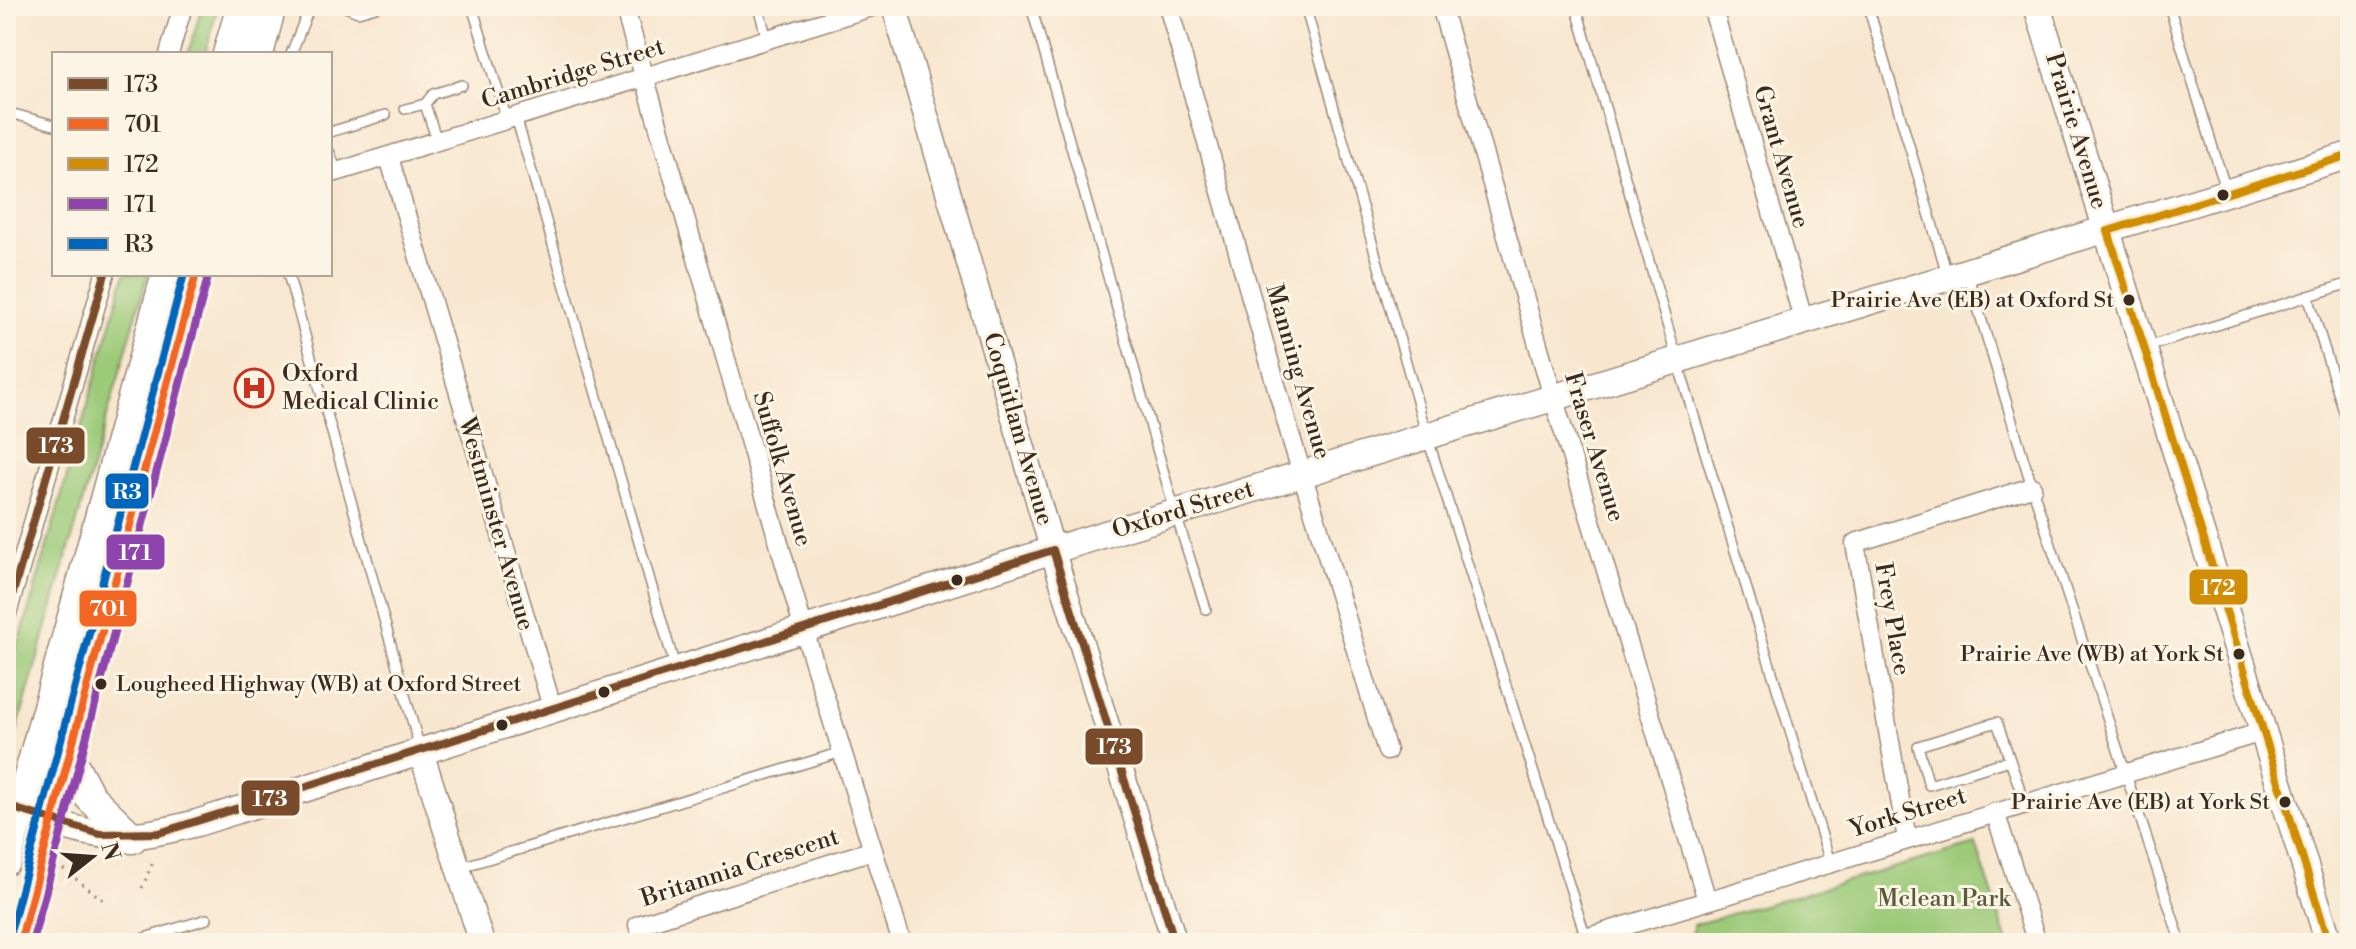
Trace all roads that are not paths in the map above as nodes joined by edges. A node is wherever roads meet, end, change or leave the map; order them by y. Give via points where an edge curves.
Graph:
1 (183, 6) edge
2 (242, 6) edge
3 (271, 6) edge
4 (310, 6) edge
5 (343, 6) edge
6 (379, 6) edge
7 (472, 6) edge
8 (624, 6) edge
9 (758, 6) edge
10 (875, 6) edge
11 (894, 6) edge
12 (1031, 6) edge
13 (1168, 6) edge
14 (1305, 6) edge
15 (1441, 6) edge
16 (1576, 6) edge
17 (1712, 6) edge
18 (1868, 6) edge
19 (2037, 6) edge
20 (2170, 9) dead end
21 (767, 39) junction
22 (170, 52) edge
23 (229, 52) edge
24 (259, 52) edge
25 (292, 52) edge
26 (644, 77) junction
27 (462, 85) dead end
28 (425, 104) junction
29 (405, 109) dead end
30 (6, 112) edge
31 (386, 115) dead end
32 (511, 119) junction
33 (52, 124) edge
34 (332, 131) edge
35 (437, 141) junction
36 (2350, 155) edge
37 (389, 157) junction
38 (333, 173) edge
39 (2227, 193) junction
40 (2108, 231) junction
41 (1958, 275) junction
42 (104, 276) edge
43 (166, 276) edge
44 (195, 276) edge
45 (289, 276) edge
46 (2350, 283) edge
47 (2308, 296) junction
48 (1804, 322) junction
49 (2145, 348) junction
50 (1678, 360) junction
51 (1553, 397) junction
52 (2350, 431) edge
53 (1427, 436) junction
54 (1302, 474) junction
55 (2032, 487) junction
56 (1175, 512) junction
57 (1053, 550) junction
58 (8, 607) edge
59 (1206, 609) dead end
60 (804, 630) junction
61 (675, 670) junction
62 (552, 707) junction
63 (2262, 732) junction
64 (420, 749) junction
65 (1387, 751) dead end
66 (842, 752) junction
67 (69, 757) junction
68 (2010, 760) junction
69 (2126, 773) junction
70 (2025, 804) junction
71 (12, 808) edge
72 (1995, 812) junction
73 (52, 823) junction
74 (132, 838) junction
75 (1907, 839) junction
76 (873, 850) junction
77 (6, 860) edge
78 (1830, 862) junction
79 (458, 868) junction
80 (1707, 900) junction
81 (207, 919) dead end
82 (1577, 940) edge
83 (20, 943) edge
84 (128, 943) edge
85 (482, 943) edge
86 (644, 943) edge
87 (902, 943) edge
88 (1175, 943) edge
89 (2037, 943) edge
90 (2181, 943) edge
91 (2329, 943) edge

1 - 22 street
2 - 23 main road
3 - 24 main road
4 - 25 lane
5 - 6 lane via 358,12
7 - 32 lane
8 - 26 street, Suffolk Avenue
9 - 21 lane
10 - 21 street, Cambridge Street
11 - 57 street, Coquitlam Avenue
12 - 56 lane
13 - 54 street, Manning Avenue
14 - 53 lane
15 - 51 street, Fraser Avenue
16 - 50 lane
17 - 48 street, Grant Avenue
18 - 41 lane
19 - 40 main road, Prairie Avenue
20 - 39 lane
21 - 26 street, Cambridge Street
26 - 32 street, Cambridge Street
26 - 60 street, Suffolk Avenue
27 - 28 lane via 433,94
28 - 29 lane
28 - 35 lane
30 - 33 lane
31 - 34 lane
32 - 35 street, Cambridge Street
32 - 61 lane
35 - 37 street, Cambridge Street
36 - 39 main road, Oxford Street
37 - 38 street, Cambridge Street
37 - 62 street, Westminster Avenue
39 - 40 main road, Oxford Street
40 - 41 main road, Oxford Street
40 - 49 main road, Prairie Avenue
41 - 48 main road, Oxford Street
41 - 55 lane
42 - 58 street
43 - 71 main road
44 - 67 main road
45 - 64 lane
46 - 47 lane
47 - 49 lane
47 - 52 lane
48 - 50 main road, Oxford Street
49 - 63 main road, Prairie Avenue
50 - 51 main road, Oxford Street
50 - 78 lane
51 - 53 main road, Oxford Street
51 - 80 street, Fraser Avenue
53 - 54 main road, Oxford Street
53 - 82 lane
54 - 56 main road, Oxford Street
54 - 65 street, Manning Avenue
55 - 69 lane
55 - 75 street, Frey Place via 1855,543
56 - 57 main road, Oxford Street
56 - 59 lane
57 - 60 main road, Oxford Street
57 - 88 street, Coquitlam Avenue
60 - 61 main road, Oxford Street
60 - 66 street, Suffolk Avenue
61 - 62 main road, Oxford Street
62 - 64 main road, Oxford Street
63 - 69 street, York Street
63 - 91 main road, Prairie Avenue
64 - 74 main road, Oxford Street via 249,807
64 - 79 street
66 - 76 street, Suffolk Avenue
66 - 79 lane
67 - 73 main road
67 - 74 main road via 90,797
68 - 68 lane via 1929,785 1918,746 1997,722
68 - 70 lane
69 - 70 street, York Street
69 - 90 lane
70 - 72 street, York Street
71 - 73 main road, Oxford Street
71 - 77 main road
72 - 75 street, York Street
72 - 89 street
73 - 74 main road, Oxford Street
73 - 83 main road
75 - 78 street, York Street
76 - 86 street, Britannia Crescent via 638,925
76 - 87 street, Suffolk Avenue
78 - 80 street, York Street
79 - 85 street
80 - 82 street, York Street
81 - 84 lane

